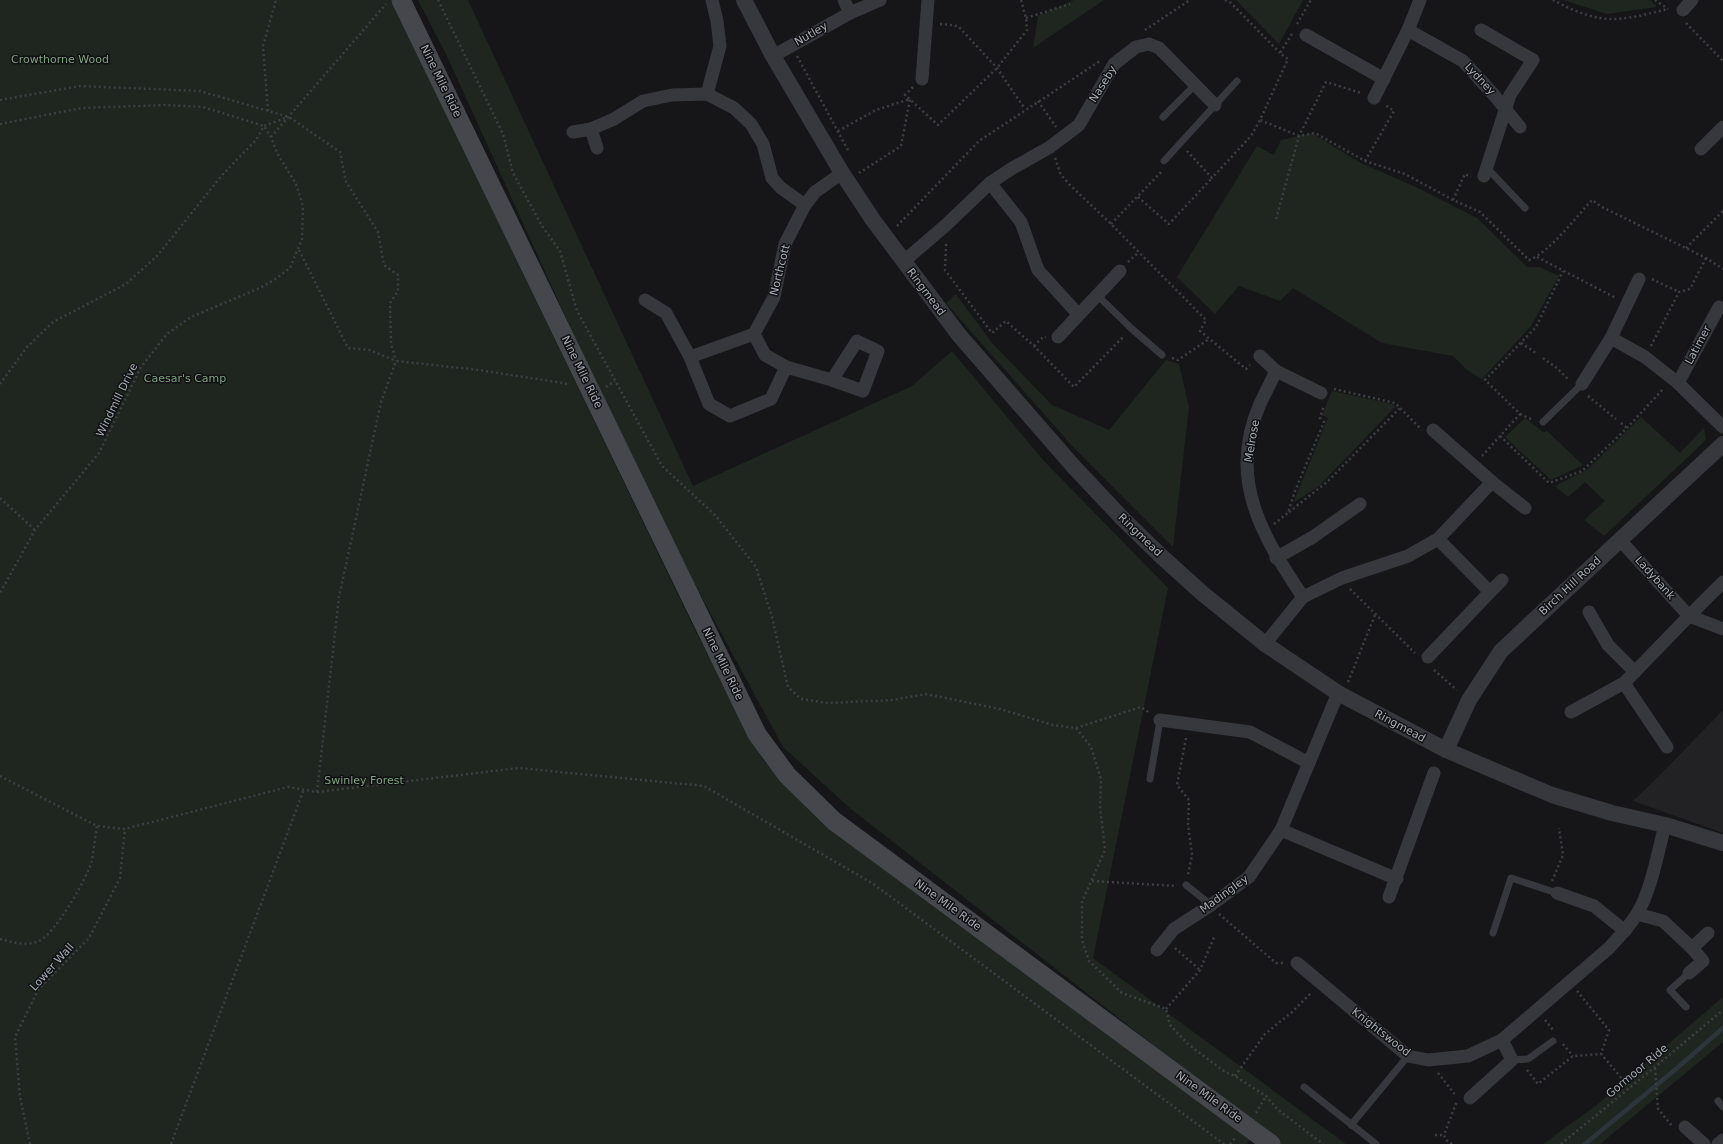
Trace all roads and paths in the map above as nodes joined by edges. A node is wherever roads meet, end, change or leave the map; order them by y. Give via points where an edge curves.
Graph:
1 (276, 0) edge
2 (438, 0) edge
3 (712, 0) edge
4 (744, 0) edge
5 (844, 0) edge
6 (880, 0) edge
7 (928, 0) edge
8 (1021, 0) edge
9 (1190, 0) edge
10 (1226, 0) edge
11 (1311, 0) edge
12 (1420, 0) edge
13 (1553, 0) edge
14 (1655, 0) edge
15 (1692, 0) edge
16 (394, 2) edge
17 (1070, 4) dead end
18 (1668, 9) junction
19 (850, 13) junction
20 (1679, 13) junction
21 (1026, 18) junction
22 (926, 22) junction
23 (1408, 30) junction
24 (1481, 30) dead end
25 (1144, 31) dead end
26 (1306, 35) dead end
27 (792, 46) junction
28 (1280, 53) junction
29 (773, 56) junction
30 (1105, 57) dead end
31 (1723, 61) edge
32 (997, 68) junction
33 (922, 79) joint
34 (1384, 79) junction
35 (1237, 81) dead end
36 (1195, 85) junction
37 (707, 94) junction
38 (1374, 98) junction
39 (910, 99) junction
40 (0, 100) edge
41 (1038, 101) junction
42 (1215, 105) junction
43 (1025, 109) junction
44 (1506, 109) junction
45 (268, 111) junction
46 (289, 117) junction
47 (1163, 118) dead end
48 (1260, 120) junction
49 (0, 124) edge
50 (264, 126) junction
51 (1520, 127) dead end
52 (591, 129) junction
53 (838, 131) junction
54 (573, 132) dead end
55 (1721, 135) edge
56 (1299, 136) junction
57 (271, 137) junction
58 (1063, 137) junction
59 (1180, 144) junction
60 (1050, 147) junction
61 (597, 148) dead end
62 (1701, 149) dead end
63 (853, 158) dead end
64 (1164, 161) joint
65 (1365, 161) junction
66 (856, 165) dead end
67 (1486, 172) junction
68 (850, 175) junction
69 (1212, 178) junction
70 (990, 183) junction
71 (1138, 197) junction
72 (1453, 200) junction
73 (805, 205) junction
74 (1525, 208) dead end
75 (1723, 211) edge
76 (1276, 219) dead end
77 (1111, 224) junction
78 (946, 225) junction
79 (885, 238) junction
80 (1686, 248) junction
81 (299, 250) junction
82 (1537, 257) junction
83 (1706, 258) junction
84 (903, 262) junction
85 (1723, 269) edge
86 (1563, 270) junction
87 (1120, 271) dead end
88 (1638, 279) joint
89 (1679, 292) junction
90 (1097, 295) junction
91 (645, 300) dead end
92 (1626, 303) junction
93 (1719, 306) dead end
94 (1078, 314) junction
95 (1132, 329) junction
96 (754, 334) junction
97 (1058, 337) dead end
98 (1611, 338) junction
99 (1209, 340) junction
100 (1521, 343) junction
101 (1536, 353) dead end
102 (1162, 355) joint
103 (1260, 356) joint
104 (690, 357) junction
105 (1645, 357) junction
106 (396, 361) junction
107 (786, 367) junction
108 (1276, 371) junction
109 (832, 380) dead end
110 (1675, 381) junction
111 (0, 384) edge
112 (1582, 384) joint
113 (1325, 394) junction
114 (594, 396) junction
115 (1400, 408) junction
116 (1543, 422) dead end
117 (1621, 423) dead end
118 (1723, 427) edge
119 (1627, 428) junction
120 (1433, 430) joint
121 (1500, 436) junction
122 (1723, 444) edge
123 (1474, 465) junction
124 (1492, 482) junction
125 (0, 498) edge
126 (1360, 504) dead end
127 (1525, 508) dead end
128 (1288, 513) junction
129 (35, 530) junction
130 (1438, 539) junction
131 (1620, 540) junction
132 (1291, 550) junction
133 (1276, 558) junction
134 (1340, 579) junction
135 (1502, 580) dead end
136 (1723, 582) edge
137 (1490, 592) junction
138 (0, 593) edge
139 (1303, 597) junction
140 (1588, 612) dead end
141 (1375, 615) junction
142 (1689, 616) junction
143 (1723, 629) edge
144 (1265, 644) junction
145 (1425, 659) junction
146 (1635, 672) junction
147 (1624, 683) junction
148 (1340, 694) junction
149 (1469, 700) junction
150 (1571, 712) dead end
151 (1160, 720) junction
152 (1189, 724) junction
153 (1076, 728) junction
154 (1667, 747) dead end
155 (1446, 750) junction
156 (1309, 763) junction
157 (1434, 773) dead end
158 (0, 776) edge
159 (1150, 779) dead end
160 (304, 790) junction
161 (317, 792) junction
162 (1665, 825) junction
163 (97, 826) junction
164 (1559, 828) dead end
165 (125, 829) junction
166 (1280, 830) junction
167 (1723, 843) edge
168 (1396, 879) junction
169 (1092, 881) junction
170 (1186, 885) junction
171 (1552, 892) junction
172 (1389, 897) dead end
173 (1211, 905) junction
174 (1637, 914) junction
175 (1625, 931) junction
176 (1493, 933) dead end
177 (1708, 933) dead end
178 (1215, 935) dead end
179 (0, 939) edge
180 (1161, 945) joint
181 (1692, 948) junction
182 (1296, 963) joint
183 (1200, 970) junction
184 (1689, 973) joint
185 (1570, 982) junction
186 (1320, 984) junction
187 (1686, 1007) dead end
188 (1166, 1009) junction
189 (1723, 1010) edge
190 (1502, 1040) junction
191 (1553, 1042) dead end
192 (1601, 1054) junction
193 (1408, 1056) junction
194 (1428, 1060) junction
195 (1515, 1060) junction
196 (1655, 1067) junction
197 (1235, 1076) junction
198 (1304, 1087) dead end
199 (1630, 1088) junction
200 (1470, 1098) dead end
201 (1351, 1125) junction
202 (1685, 1127) joint
203 (1436, 1135) dead end
204 (1444, 1135) junction
205 (1723, 1140) edge
206 (30, 1144) edge
207 (171, 1144) edge
208 (1224, 1144) edge
209 (1271, 1144) edge
210 (1323, 1144) edge
211 (1376, 1144) edge
212 (1452, 1144) edge
213 (1561, 1144) edge
214 (1704, 1144) edge
215 (1718, 1144) edge

1 - 45 path via 263,46
2 - 153 path via 503,134 513,173 542,226 560,251 577,311 662,466 715,515 756,567 772,617 788,687 801,699 828,703 892,700 926,694 1000,709 1053,725
3 - 37 street via 720,46
4 - 29 street, Ringmead
5 - 19 street
6 - 19 street, Nutley
7 - 22 street
8 - 21 path
9 - 25 path
10 - 28 path
11 - 28 path
12 - 23 street
13 - 18 path via 1565,7 1600,18 1630,18
14 - 18 path
15 - 20 street
16 - 46 path
16 - 114 main road, Nine Mile Ride
17 - 21 path
18 - 20 path
19 - 27 street, Nutley
20 - 31 path
21 - 32 path via 1027,30
22 - 32 path via 958,26
22 - 33 street
23 - 34 street
23 - 44 street, Lydney via 1463,61
24 - 44 street, Lydney via 1533,60 1510,95
26 - 34 street
27 - 29 street, Nutley
27 - 53 path
28 - 48 path via 1288,59
29 - 68 street, Ringmead
30 - 41 path
32 - 39 path via 938,125
32 - 43 path
33 - 39 path via 905,95
34 - 38 street
35 - 42 lane
36 - 42 street, Naseby
36 - 47 lane
36 - 58 street, Naseby via 1159,48 1149,44 1136,47 1114,64 1079,125
37 - 52 street via 672,95 643,101 614,119
37 - 73 street via 734,108 751,124 763,144 772,178 781,188
38 - 56 path via 1326,82
38 - 65 path via 1394,111
39 - 53 path via 876,110
39 - 68 path via 901,146
40 - 45 path via 80,86 200,91
41 - 43 path
41 - 58 path
42 - 59 lane
43 - 79 path via 979,141
44 - 51 street, Lydney
44 - 67 street, Lydney
45 - 46 path
46 - 50 path
46 - 57 path
46 - 106 path via 340,152 346,182 378,232 384,265 398,275 398,291 390,303 391,343
48 - 56 path
48 - 69 path via 1251,136
49 - 50 path via 82,108 166,105 203,107
50 - 57 path, Windmill Drive
50 - 111 path via 256,140 223,174 157,256 126,284 52,322 27,347
52 - 54 street
52 - 61 street
53 - 63 path
55 - 62 street
56 - 65 path via 1314,133
56 - 76 path
57 - 81 path, Windmill Drive via 277,153 296,184 303,206
58 - 60 street, Naseby
59 - 64 lane
59 - 69 path
60 - 70 street, Naseby via 1011,168
60 - 77 path via 1061,175
64 - 71 path via 1166,168
65 - 72 path via 1405,174
66 - 68 path
67 - 72 path via 1478,180 1464,174
67 - 74 lane
68 - 73 street, Northcott via 815,192
68 - 79 street, Ringmead
69 - 71 path via 1169,224
70 - 78 street, Naseby
70 - 94 street via 1021,222 1038,270
71 - 77 path
72 - 82 path via 1480,212 1529,260
73 - 96 street, Northcott via 785,244 774,297
75 - 80 path
77 - 99 path via 1206,320 1200,331
78 - 84 street, Naseby
78 - 95 path via 945,270 992,333 1006,321 1074,387
79 - 84 street, Ringmead
80 - 82 path via 1592,200
80 - 83 path
81 - 106 path via 348,348 370,350
81 - 129 path, Windmill Drive via 290,268 277,278 192,317 167,334 141,367 99,454
82 - 86 path
83 - 85 path
83 - 89 path via 1690,289
84 - 144 street, Ringmead via 959,335 1122,518 1197,588
86 - 92 path
86 - 100 path via 1536,327
87 - 90 street
88 - 89 path via 1641,273
88 - 92 street
89 - 105 path
90 - 94 street
90 - 95 lane
91 - 104 street via 666,314
92 - 98 street
93 - 110 street, Latimer
94 - 97 street
95 - 102 lane
96 - 104 street
96 - 107 street via 765,355
98 - 105 street
98 - 112 street
99 - 102 path via 1178,360
99 - 103 path via 1246,369
100 - 101 path
100 - 121 path via 1485,380 1520,414
103 - 108 street
104 - 107 street via 709,404 730,416 771,399
105 - 110 street
106 - 114 path via 479,370 569,384
106 - 161 path via 382,402 339,597
107 - 109 street
108 - 113 street
108 - 133 street, Melrose via 1259,405 1246,461 1248,486 1259,524
110 - 118 street
110 - 119 path
112 - 116 lane
113 - 115 path via 1395,403
113 - 128 path via 1320,418 1324,422
114 - 209 main road, Nine Mile Ride via 757,734 787,775 834,821
115 - 120 path via 1423,431
115 - 128 path via 1326,482
117 - 119 path
119 - 121 path via 1582,471 1549,483
120 - 123 street
121 - 123 path
122 - 131 street, Birch Hill Road
123 - 124 street
124 - 127 street
124 - 130 street
125 - 129 path
126 - 132 street via 1313,538
128 - 132 path via 1274,524
129 - 138 path, Windmill Drive
130 - 134 street via 1408,556
130 - 137 street
131 - 142 street, Ladybank
131 - 149 street, Birch Hill Road via 1501,651
132 - 133 street
133 - 139 street, Melrose
134 - 139 street
134 - 141 path
135 - 137 street
136 - 142 street
137 - 145 street
139 - 144 street
140 - 146 street via 1608,645
141 - 145 path
141 - 148 path
142 - 143 street, Ladybank
142 - 146 street
144 - 148 street, Ringmead
145 - 149 path
146 - 147 street
147 - 150 street
147 - 154 street
148 - 155 street, Ringmead
148 - 156 street, Madingley
149 - 155 street, Birch Hill Road
151 - 152 street
151 - 153 path via 1141,707
151 - 159 lane
152 - 156 street via 1250,732
152 - 170 path via 1177,785 1189,800 1188,824 1192,855
153 - 169 path via 1091,747 1101,779 1100,807 1105,850
155 - 162 street, Ringmead via 1552,795 1612,813
156 - 166 street, Madingley
157 - 168 street
158 - 163 path
160 - 161 path
160 - 165 path via 288,787
160 - 207 path
161 - 208 path via 520,768 704,786 872,883
162 - 167 street, Ringmead
162 - 174 street, Knightswood via 1645,898
163 - 165 path
163 - 179 path via 92,861 82,884 55,926 40,941 22,944
164 - 171 path via 1562,855
165 - 206 path, Lower Wall via 120,878 89,938 38,990 15,1037 20,1097
166 - 168 street
166 - 173 street, Madingley via 1249,877
168 - 172 street
169 - 170 path via 1169,887
169 - 188 path via 1082,902 1082,940 1089,961 1122,993
170 - 173 lane
171 - 175 street via 1594,906
171 - 176 lane via 1511,878
173 - 180 street, Madingley via 1174,929
173 - 182 path via 1276,963
174 - 175 street, Knightswood
174 - 181 street via 1663,921
175 - 185 street, Knightswood
177 - 181 street
178 - 183 path
180 - 183 path
181 - 184 street via 1703,961
182 - 186 street, Knightswood
183 - 188 path
184 - 187 lane via 1670,990
185 - 190 street, Knightswood
185 - 192 path via 1609,1030
186 - 193 street, Knightswood
186 - 197 path via 1292,1012 1264,1034
188 - 197 path via 1170,1025 1188,1044 1225,1072
189 - 196 path, Gormoor Ride
190 - 194 street, Knightswood via 1468,1056
190 - 195 street
191 - 195 lane via 1528,1060
192 - 195 path via 1573,1056 1538,1084
192 - 199 path
193 - 194 street, Knightswood
193 - 201 lane
194 - 204 path via 1458,1098
195 - 200 street
196 - 199 path, Gormoor Ride
196 - 202 path via 1658,1108 1676,1131
197 - 210 path via 1266,1096 1277,1109
198 - 201 lane
199 - 213 path, Gormoor Ride
201 - 211 lane
202 - 214 street
203 - 204 path
204 - 212 path
205 - 215 street

